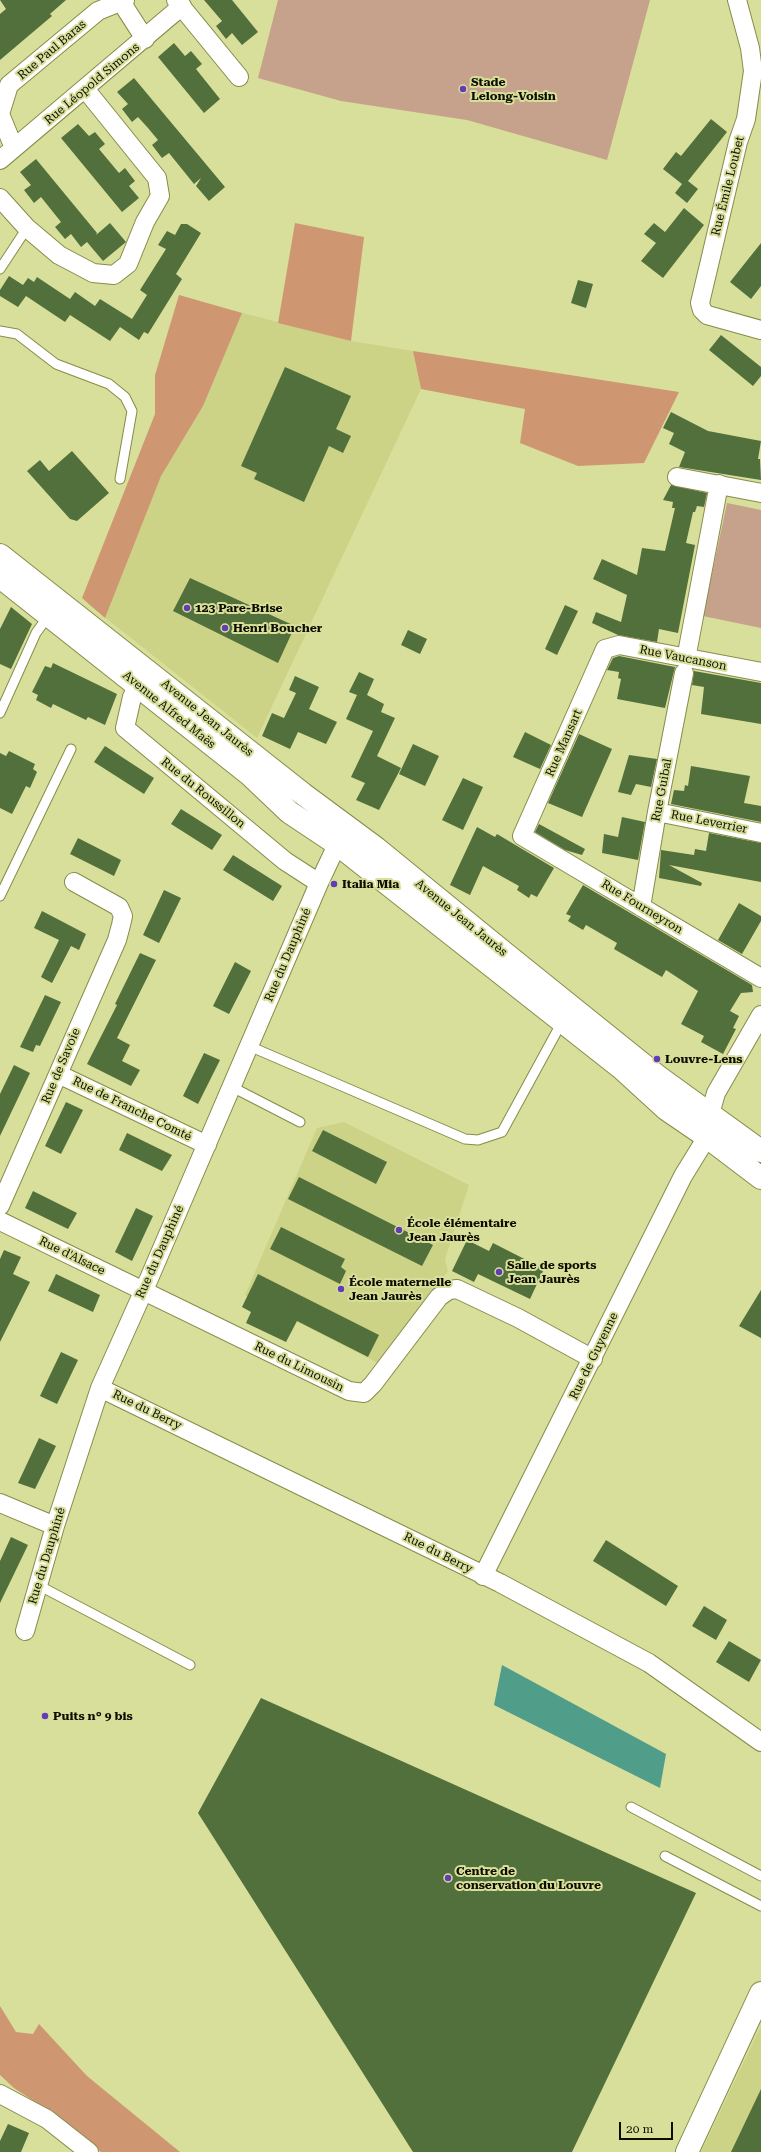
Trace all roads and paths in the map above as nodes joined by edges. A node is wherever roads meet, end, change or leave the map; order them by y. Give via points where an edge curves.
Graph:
1 (737, 0) edge
2 (122, 1) edge
3 (179, 3) edge
4 (145, 39) junction
5 (239, 78) dead end
6 (86, 90) junction
7 (756, 94) edge
8 (0, 114) edge
9 (753, 117) edge
10 (14, 148) junction
11 (0, 160) edge
12 (0, 198) edge
13 (26, 228) junction
14 (0, 269) edge
15 (761, 330) edge
16 (0, 331) edge
17 (677, 477) dead end
18 (120, 479) dead end
19 (719, 484) junction
20 (761, 493) edge
21 (0, 555) edge
22 (0, 566) edge
23 (0, 577) edge
24 (49, 615) junction
25 (107, 638) junction
26 (605, 649) joint
27 (685, 666) junction
28 (761, 672) edge
29 (146, 681) junction
30 (0, 713) edge
31 (179, 719) junction
32 (71, 749) dead end
33 (270, 781) dead end
34 (657, 812) junction
35 (320, 822) dead end
36 (761, 833) edge
37 (342, 835) junction
38 (522, 836) joint
39 (74, 882) dead end
40 (319, 883) junction
41 (0, 896) edge
42 (640, 906) junction
43 (507, 955) junction
44 (761, 978) edge
45 (515, 984) junction
46 (761, 1015) edge
47 (562, 1022) junction
48 (249, 1046) junction
49 (58, 1074) junction
50 (232, 1086) junction
51 (710, 1114) junction
52 (300, 1122) dead end
53 (708, 1137) junction
54 (207, 1145) junction
55 (761, 1150) edge
56 (761, 1167) edge
57 (761, 1178) edge
58 (0, 1206) edge
59 (0, 1221) edge
60 (143, 1291) junction
61 (593, 1359) junction
62 (100, 1388) junction
63 (0, 1503) edge
64 (55, 1526) junction
65 (483, 1576) junction
66 (38, 1584) junction
67 (25, 1631) dead end
68 (190, 1665) dead end
69 (761, 1742) edge
70 (631, 1807) dead end
71 (665, 1856) dead end
72 (761, 1876) edge
73 (761, 1906) edge
74 (761, 1993) edge
75 (0, 2094) edge
76 (89, 2152) edge
77 (687, 2152) edge

1 - 7 street, Rue Émile Loubet via 750,48
2 - 4 street
2 - 8 street, Rue Paul Baras via 98,11 9,85
3 - 4 street, Rue Léopold Simons
3 - 5 street
4 - 6 street, Rue Léopold Simons
6 - 10 street, Rue Léopold Simons
6 - 13 street via 157,178 160,196 145,222 128,264 114,275 93,273 59,255
7 - 9 street, Rue Émile Loubet
8 - 10 street, Rue Paul Baras
9 - 15 street, Rue Émile Loubet via 738,142 700,303 702,310 708,315
10 - 11 street, Rue Léopold Simons
12 - 13 street
13 - 14 lane
16 - 18 lane via 17,334 56,364 109,384 125,397 132,411
17 - 19 street
19 - 20 street
19 - 27 street, Rue Guibal
21 - 25 main road
22 - 25 lane via 85,632
23 - 24 main road, Avenue Alfred Maës
24 - 29 main road, Avenue Alfred Maës
24 - 30 lane via 36,633
25 - 29 main road, Avenue Jean Jaurès
26 - 27 street, Rue Vaucanson via 619,645
26 - 38 street, Rue Mansart
27 - 28 street, Rue Vaucanson
27 - 34 street, Rue Guibal
29 - 31 main road, Avenue Alfred Maës
29 - 37 main road, Avenue Jean Jaurès via 303,794
29 - 40 street, Rue du Roussillon via 130,701 125,728 285,861
31 - 33 lane via 200,724
31 - 37 main road, Avenue Alfred Maës via 249,774 289,812
32 - 41 lane
34 - 36 street, Rue Leverrier
34 - 42 street, Rue Guibal
35 - 37 lane
37 - 40 street, Rue du Dauphiné
37 - 43 main road, Avenue Jean Jaurès
37 - 43 lane via 478,945
37 - 45 main road, Avenue Jean Jaurès
38 - 42 street, Rue Fourneyron
39 - 49 street, Rue de Savoie via 119,907 123,916 122,925
40 - 48 street, Rue du Dauphiné
42 - 44 street, Rue Fourneyron
43 - 51 main road, Avenue Jean Jaurès via 660,1078
45 - 47 main road, Avenue Jean Jaurès
45 - 53 lane via 530,986 594,1034 681,1106
46 - 51 street via 716,1093
47 - 48 lane via 502,1132 478,1140 465,1139
47 - 53 main road, Avenue Jean Jaurès via 620,1067 666,1109
48 - 50 street, Rue du Dauphiné
49 - 54 street, Rue de Franche Comté
49 - 58 street, Rue de Savoie
50 - 52 lane
50 - 54 street, Rue du Dauphiné
51 - 53 street
51 - 55 main road, Avenue Jean Jaurès
51 - 56 lane via 733,1144
53 - 57 main road, Avenue Jean Jaurès
53 - 61 street, Rue de Guyenne via 683,1176
54 - 60 street, Rue du Dauphiné
59 - 60 street, Rue d'Alsace
60 - 61 street, Rue du Limousin via 349,1391 364,1393 373,1384 439,1297 448,1290 457,1289 518,1318
60 - 62 street, Rue du Dauphiné
61 - 65 street, Rue de Guyenne
62 - 64 street, Rue du Dauphiné
62 - 65 street, Rue du Berry
63 - 64 street
64 - 66 street, Rue du Dauphiné
65 - 69 street, Rue du Berry via 649,1664
66 - 67 street, Rue du Dauphiné
66 - 68 lane
70 - 72 lane
71 - 73 lane
74 - 77 main road
75 - 76 street via 47,2119

